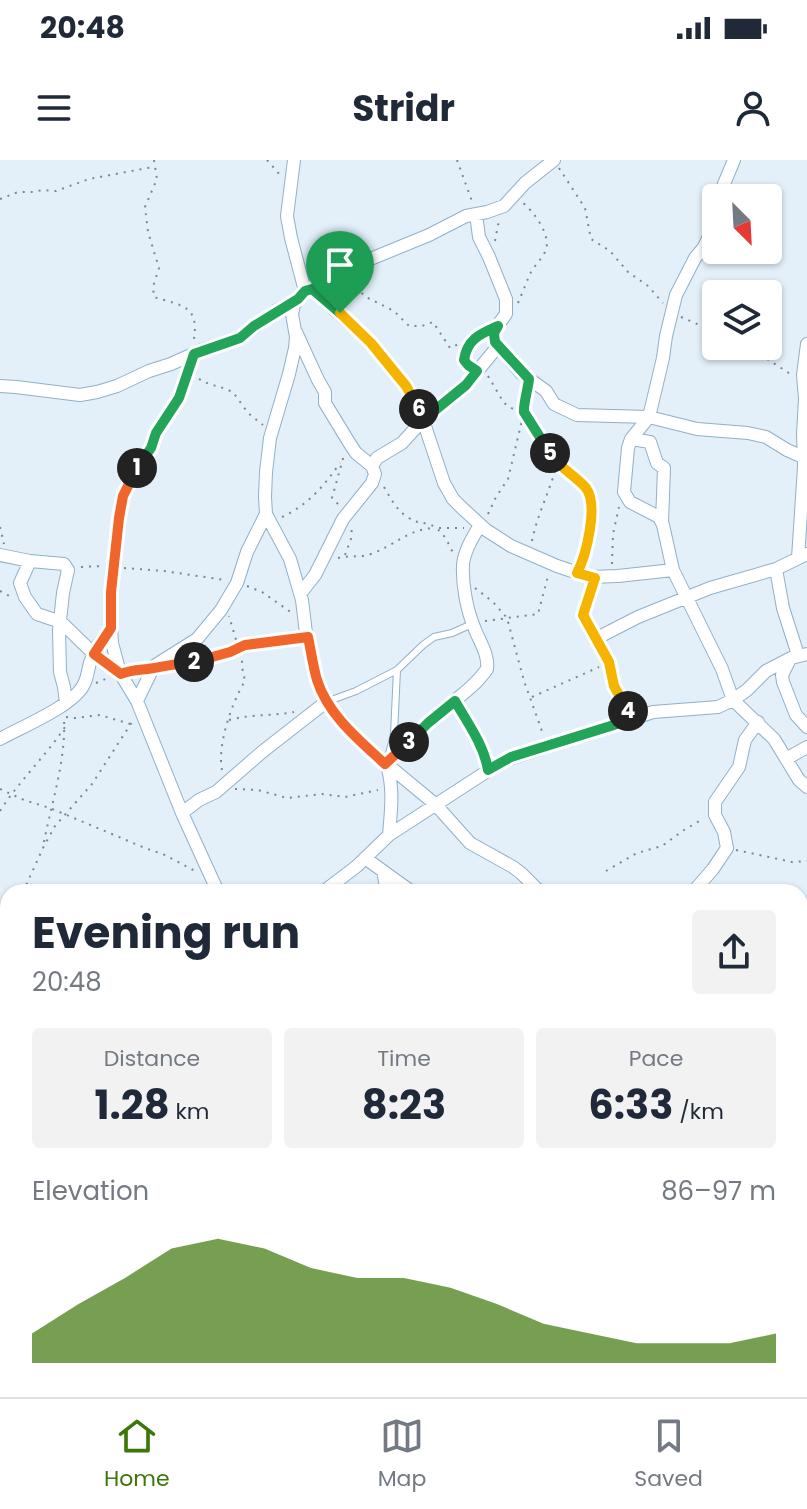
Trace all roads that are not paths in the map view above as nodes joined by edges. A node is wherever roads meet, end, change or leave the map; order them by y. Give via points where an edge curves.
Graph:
1 (294, 160) edge
2 (554, 160) edge
3 (734, 160) edge
4 (724, 184) edge
5 (476, 214) junction
6 (702, 249) edge
7 (305, 293) junction
8 (295, 328) junction
9 (807, 344) edge
10 (498, 346) junction
11 (192, 355) junction
12 (0, 386) edge
13 (806, 399) edge
14 (649, 417) junction
15 (423, 420) junction
16 (631, 439) junction
17 (803, 457) junction
18 (373, 468) junction
19 (268, 519) junction
20 (481, 525) junction
21 (663, 525) junction
22 (4, 556) edge
23 (802, 556) edge
24 (30, 561) junction
25 (776, 569) junction
26 (673, 570) junction
27 (601, 577) junction
28 (300, 594) junction
29 (688, 598) junction
30 (61, 622) junction
31 (472, 622) junction
32 (111, 628) junction
33 (597, 638) junction
34 (94, 654) junction
35 (799, 656) edge
36 (397, 670) junction
37 (120, 673) junction
38 (733, 700) junction
39 (326, 702) junction
40 (66, 703) junction
41 (138, 704) junction
42 (633, 719) junction
43 (758, 722) junction
44 (807, 727) edge
45 (0, 739) edge
46 (807, 747) edge
47 (786, 759) junction
48 (387, 764) junction
49 (807, 787) edge
50 (416, 789) junction
51 (435, 804) junction
52 (392, 805) junction
53 (182, 813) junction
54 (389, 835) junction
55 (365, 858) junction
56 (383, 871) junction
57 (214, 884) edge
58 (333, 884) edge
59 (385, 884) edge
60 (401, 884) edge
61 (532, 884) edge
62 (700, 884) edge

1 - 7 street via 287,216
2 - 5 street via 505,205
3 - 4 street
5 - 7 street
5 - 10 street via 479,237 506,299 506,314 495,329
6 - 14 street via 679,290
7 - 8 street via 292,314
7 - 11 street via 240,338
7 - 15 street via 371,343 406,386
8 - 18 street via 325,392 325,403 349,444
8 - 19 street via 295,348 271,436
9 - 13 street
10 - 14 street via 569,413
10 - 15 street via 466,385
11 - 12 street via 88,395
11 - 32 street via 179,398 123,496
13 - 17 street
14 - 16 street
14 - 17 street via 766,437
15 - 18 street
15 - 20 street via 444,483
16 - 21 street via 624,492
16 - 21 street via 650,442 664,468
17 - 23 street
18 - 28 street via 372,483 337,529
19 - 28 street via 290,559
19 - 41 street via 210,626 154,666
20 - 27 street via 530,554
20 - 31 street via 463,565
21 - 26 street
22 - 24 street
23 - 25 street
24 - 30 street via 20,583 28,602 37,614
24 - 30 street via 64,564 68,570
25 - 29 street
25 - 35 street
26 - 27 street
26 - 29 street
27 - 33 street via 583,615
28 - 39 street
29 - 33 street
29 - 38 street
30 - 34 street
30 - 40 street via 60,672
31 - 36 lane via 429,640
31 - 48 street via 487,669
32 - 34 street
32 - 37 street
33 - 42 street
34 - 37 street
34 - 40 street via 85,683
35 - 38 street via 766,671
35 - 44 street via 782,675 793,711
36 - 39 lane
36 - 48 lane
37 - 41 street
38 - 42 street via 718,707 653,712
38 - 43 street
39 - 48 street
39 - 53 street
40 - 45 street
41 - 53 street
42 - 51 street via 511,757
43 - 47 street
43 - 62 street via 745,740 739,767 715,802 727,848
46 - 47 street
47 - 49 street
48 - 50 street
48 - 52 street
50 - 51 street
50 - 52 street
51 - 54 street
51 - 61 street via 470,843
52 - 54 street
53 - 57 street
54 - 55 street
55 - 56 street
55 - 58 street
56 - 59 street
56 - 60 street

